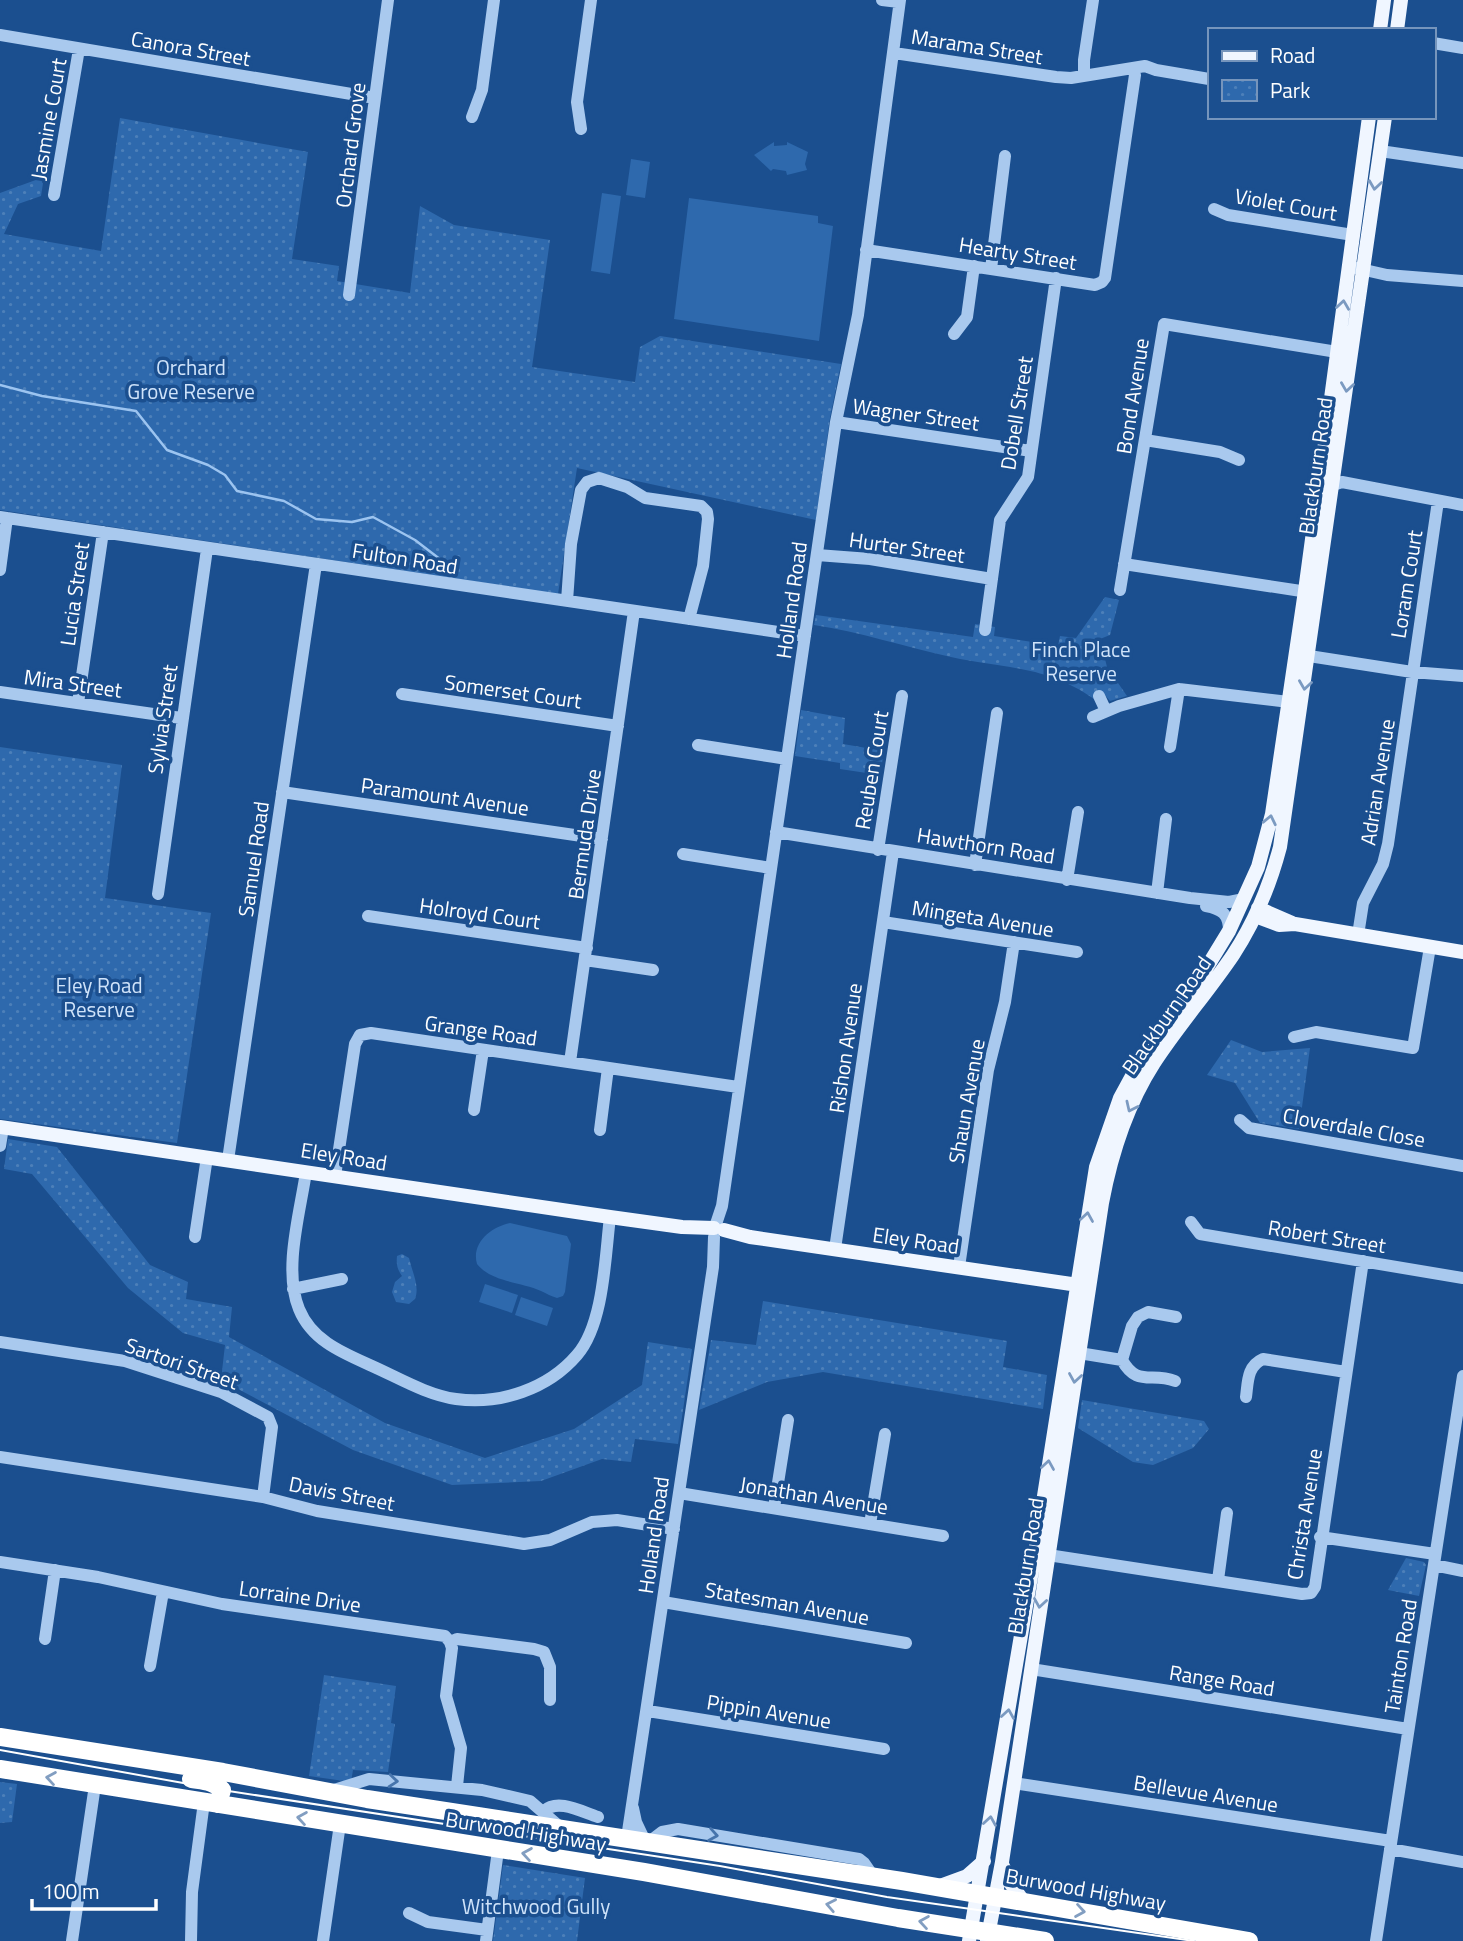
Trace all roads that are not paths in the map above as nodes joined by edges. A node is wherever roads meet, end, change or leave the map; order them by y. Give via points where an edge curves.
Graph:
1 (388, 0) edge
2 (494, 0) edge
3 (591, 0) edge
4 (882, 0) edge
5 (1093, 0) edge
6 (1384, 0) edge
7 (1401, 0) edge
8 (900, 1) edge
9 (1380, 28) edge
10 (1397, 28) edge
11 (0, 35) edge
12 (1435, 43) edge
13 (1463, 48) edge
14 (79, 49) junction
15 (894, 53) junction
16 (1132, 73) junction
17 (1086, 76) junction
18 (1208, 79) edge
19 (375, 98) junction
20 (472, 117) dead end
21 (1369, 119) edge
22 (1385, 119) edge
23 (580, 129) dead end
24 (1380, 151) junction
25 (1005, 156) dead end
26 (1463, 163) edge
27 (54, 195) dead end
28 (1214, 209) dead end
29 (1353, 235) junction
30 (866, 250) junction
31 (1349, 265) junction
32 (974, 266) junction
33 (1364, 268) junction
34 (991, 269) junction
35 (1056, 278) junction
36 (1463, 281) edge
37 (349, 295) dead end
38 (954, 334) dead end
39 (1337, 352) junction
40 (836, 422) junction
41 (1145, 440) junction
42 (1031, 451) junction
43 (1239, 460) dead end
44 (1333, 485) junction
45 (1438, 501) junction
46 (1463, 505) edge
47 (4, 518) edge
48 (103, 532) junction
49 (207, 549) junction
50 (817, 555) junction
51 (316, 564) junction
52 (1125, 564) junction
53 (0, 570) edge
54 (992, 579) junction
55 (1120, 590) dead end
56 (1311, 592) junction
57 (567, 601) junction
58 (634, 611) junction
59 (689, 619) junction
60 (985, 630) dead end
61 (805, 636) junction
62 (1309, 656) junction
63 (1412, 672) junction
64 (1463, 676) edge
65 (1179, 689) junction
66 (0, 692) edge
67 (402, 694) dead end
68 (902, 696) dead end
69 (1099, 696) dead end
70 (1289, 702) junction
71 (78, 703) junction
72 (1106, 711) junction
73 (997, 713) dead end
74 (1093, 717) dead end
75 (181, 718) junction
76 (618, 726) junction
77 (698, 745) dead end
78 (1170, 747) dead end
79 (787, 759) junction
80 (282, 792) junction
81 (1078, 812) dead end
82 (1166, 820) dead end
83 (776, 832) junction
84 (602, 839) junction
85 (878, 850) junction
86 (893, 852) junction
87 (683, 854) dead end
88 (975, 865) junction
89 (771, 868) junction
90 (1067, 880) junction
91 (1157, 893) junction
92 (158, 894) dead end
93 (1190, 898) junction
94 (1251, 906) junction
95 (368, 916) dead end
96 (883, 922) junction
97 (1229, 931) junction
98 (1357, 934) junction
99 (1013, 942) junction
100 (1430, 947) junction
101 (1077, 952) dead end
102 (1463, 952) edge
103 (586, 954) junction
104 (653, 970) dead end
105 (1188, 993) junction
106 (1294, 1037) dead end
107 (483, 1049) junction
108 (570, 1062) junction
109 (608, 1068) junction
110 (738, 1087) junction
111 (474, 1110) dead end
112 (1240, 1120) dead end
113 (1, 1127) edge
114 (600, 1130) dead end
115 (0, 1146) edge
116 (206, 1157) junction
117 (228, 1160) junction
118 (1463, 1166) edge
119 (306, 1172) junction
120 (335, 1176) junction
121 (610, 1217) junction
122 (1191, 1222) dead end
123 (718, 1232) junction
124 (195, 1237) dead end
125 (835, 1250) junction
126 (1363, 1261) junction
127 (959, 1268) junction
128 (1463, 1278) edge
129 (342, 1279) dead end
130 (1083, 1286) junction
131 (293, 1289) junction
132 (1176, 1317) dead end
133 (0, 1342) edge
134 (1079, 1353) junction
135 (1122, 1360) junction
136 (1346, 1372) junction
137 (1463, 1376) edge
138 (1175, 1381) dead end
139 (1246, 1397) dead end
140 (788, 1420) dead end
141 (885, 1434) dead end
142 (0, 1457) edge
143 (679, 1493) junction
144 (263, 1497) junction
145 (774, 1508) junction
146 (1227, 1513) dead end
147 (870, 1524) junction
148 (674, 1529) junction
149 (943, 1536) dead end
150 (1320, 1536) junction
151 (1041, 1554) junction
152 (1434, 1560) junction
153 (0, 1562) edge
154 (55, 1570) junction
155 (1463, 1570) edge
156 (1218, 1580) junction
157 (163, 1592) junction
158 (663, 1602) junction
159 (45, 1639) dead end
160 (450, 1642) junction
161 (905, 1643) dead end
162 (150, 1666) dead end
163 (1031, 1669) junction
164 (550, 1700) dead end
165 (648, 1711) junction
166 (1408, 1729) junction
167 (0, 1737) edge
168 (884, 1749) dead end
169 (132, 1758) junction
170 (0, 1769) edge
171 (1014, 1783) junction
172 (95, 1785) junction
173 (457, 1786) junction
174 (327, 1792) junction
175 (211, 1803) junction
176 (632, 1808) junction
177 (544, 1811) junction
178 (598, 1817) dead end
179 (340, 1824) junction
180 (561, 1827) junction
181 (627, 1838) junction
182 (647, 1841) junction
183 (1391, 1845) junction
184 (498, 1850) junction
185 (984, 1861) junction
186 (1002, 1862) junction
187 (1463, 1863) edge
188 (625, 1869) junction
189 (937, 1886) junction
190 (987, 1895) junction
191 (1024, 1902) junction
192 (409, 1913) dead end
193 (486, 1935) edge
194 (971, 1935) edge
195 (1017, 1939) edge
196 (1229, 1939) edge
197 (72, 1941) edge
198 (191, 1941) edge
199 (323, 1941) edge
200 (1045, 1941) edge
201 (1249, 1941) edge
202 (1376, 1941) edge

1 - 19 street, Orchard Grove
2 - 20 street via 482,90
3 - 23 street via 577,102
4 - 8 street
5 - 17 street
6 - 9 main road
7 - 10 main road
8 - 15 street, Holland Road
11 - 14 street, Canora Street
12 - 13 street
14 - 19 street, Canora Street
14 - 27 street, Jasmine Court
15 - 17 street, Marama Street via 1056,77
15 - 30 street, Holland Road
16 - 17 street, Marama Street
16 - 18 street, Marama Street via 1156,70
16 - 35 street, Hearty Street via 1105,278 1095,285
19 - 37 street, Orchard Grove
21 - 29 main road, Blackburn Road
22 - 24 main road, Blackburn Road
24 - 26 street
24 -> 33 main road, Blackburn Road
25 - 34 street
28 - 29 street, Violet Court
29 - 31 main road, Blackburn Road
30 - 32 street, Hearty Street
30 - 40 street, Holland Road
31 - 33 street
39 -> 31 main road, Blackburn Road
32 - 34 street, Hearty Street
32 - 38 street via 967,317
33 - 36 street
33 -> 44 main road, Blackburn Road
34 - 35 street, Hearty Street
35 - 42 street, Dobell Street
39 - 41 street, Bond Avenue via 1164,324
39 - 56 main road, Blackburn Road
40 - 42 street, Wagner Street
40 - 50 street, Holland Road
41 - 43 street via 1220,452
41 - 52 street, Bond Avenue
42 - 54 street, Dobell Street via 1028,477 1000,520
44 - 45 street via 1342,482
44 - 56 main road, Blackburn Road
45 - 46 street
45 - 63 street, Loram Court
47 - 48 street, Fulton Road
47 - 53 street
48 - 49 street, Fulton Road
48 - 71 street, Lucia Street
49 - 51 street, Fulton Road
49 - 75 street, Sylvia Street
50 - 54 street, Hurter Street
50 - 61 street, Holland Road
51 - 57 street, Fulton Road
51 - 80 street, Samuel Road
52 - 55 street, Bond Avenue
52 - 56 street
54 - 60 street, Dobell Street
56 - 62 main road, Blackburn Road
56 - 70 main road, Blackburn Road
57 - 58 street, Fulton Road
57 - 59 street via 581,490 598,478 645,498 701,506 707,512 703,566
58 - 59 street, Fulton Road
58 - 76 street, Bermuda Drive
59 - 61 street, Fulton Road
61 - 79 street, Holland Road
62 - 63 street
62 -> 94 main road, Blackburn Road via 1283,833 1274,868
63 - 64 street
63 - 98 street, Adrian Avenue via 1386,856 1363,903
65 - 70 street
65 - 72 street
65 - 78 street
66 - 71 street, Mira Street
67 - 76 street, Somerset Court
68 - 85 street, Reuben Court
69 - 72 street
94 -> 70 main road, Blackburn Road via 1272,814
71 - 75 street, Mira Street
72 - 74 street
73 - 88 street
75 - 92 street, Sylvia Street
76 - 84 street, Bermuda Drive
77 - 79 street
79 - 83 street, Holland Road
80 - 84 street, Paramount Avenue
80 - 117 street, Samuel Road
81 - 90 street
82 - 91 street
83 - 85 street, Hawthorn Road
83 - 89 street, Holland Road
84 - 103 street, Bermuda Drive
85 - 86 street, Hawthorn Road
86 - 88 street, Hawthorn Road
86 - 96 street, Rishon Avenue
87 - 89 street
88 - 90 street, Hawthorn Road
89 - 110 street, Holland Road
90 - 91 street, Hawthorn Road
91 - 93 street, Hawthorn Road
93 - 94 street, Hawthorn Road
93 - 97 street, Hawthorn Road via 1221,910
94 - 97 main road, Blackburn Road
94 - 98 main road, Hawthorn Road via 1295,924
94 - 105 main road via 1216,961
94 -> 130 main road, Blackburn Road via 1232,957 1153,1065 1127,1116
95 - 103 street, Holroyd Court
96 - 99 street, Mingeta Avenue
96 - 125 street, Rishon Avenue
97 - 105 main road, Blackburn Road
98 - 100 main road, Hawthorn Road
99 - 101 street, Mingeta Avenue
99 - 127 street, Shaun Avenue via 1005,1002 988,1070
100 - 102 main road, Hawthorn Road
100 - 106 street via 1413,1048 1316,1032
103 - 104 street, Holroyd Court
103 - 108 street, Bermuda Drive
130 -> 105 main road, Blackburn Road via 1096,1167 1111,1120 1145,1052
107 - 108 street, Grange Road
107 - 111 street
107 - 120 street, Grange Road via 360,1035
108 - 109 street, Grange Road
109 - 110 street, Grange Road
109 - 114 street
110 - 123 street, Holland Road
112 - 118 street, Cloverdale Close via 1249,1128
113 - 115 street
113 - 116 main road, Eley Road
116 - 117 main road, Eley Road
116 - 124 street
117 - 119 main road, Eley Road
119 - 120 main road, Eley Road
119 - 131 street
120 - 121 main road, Eley Road
121 - 123 main road, Eley Road
121 - 131 street via 591,1330 578,1354 561,1371 516,1395 456,1399 332,1348 312,1331
122 - 126 street, Robert Street via 1200,1234
123 - 125 main road, Eley Road
123 - 143 street, Holland Road
125 - 127 main road, Eley Road
126 - 128 street, Robert Street
126 - 136 street, Christa Avenue
127 - 130 main road, Eley Road
129 - 131 street
130 - 134 main road, Blackburn Road
151 -> 130 main road, Blackburn Road
132 - 135 street via 1148,1312 1138,1317
133 - 144 street, Sartori Street via 125,1361 221,1392 268,1417 272,1427
134 - 135 street
134 -> 151 main road, Blackburn Road
135 - 138 street via 1130,1374 1140,1378
136 - 139 street via 1263,1359 1250,1373
136 - 150 street, Christa Avenue
137 - 152 street, Tainton Road
140 - 145 street
141 - 147 street
142 - 144 street, Davis Street
143 - 145 street, Jonathan Avenue
143 - 148 street, Holland Road
144 - 148 street, Davis Street via 317,1511 524,1544 551,1540 592,1522 617,1520
145 - 147 street, Jonathan Avenue
146 - 156 street
147 - 149 street, Jonathan Avenue
148 - 158 street, Holland Road
150 - 152 street
150 - 156 street, Christa Avenue via 1311,1593
151 - 156 street, Christa Avenue
151 -> 163 main road, Blackburn Road
185 -> 151 main road, Blackburn Road
152 - 155 street
152 - 166 street, Tainton Road
153 - 154 street, Lorraine Drive
154 - 157 street, Lorraine Drive
154 - 159 street
157 - 160 street, Lorraine Drive via 445,1636
157 - 162 street
158 - 161 street, Statesman Avenue
158 - 165 street, Holland Road
160 - 164 street, Lorraine Drive via 457,1639 544,1652 550,1667
160 - 173 street via 446,1696 461,1748
163 - 166 street, Range Road
163 - 171 main road, Blackburn Road
165 - 168 street, Pippin Avenue
165 - 176 street, Holland Road
166 - 183 street, Tainton Road
167 - 169 highway, Burwood Highway
169 - 174 highway, Burwood Highway
169 - 175 highway via 161,1774 216,1784 222,1790
172 -> 170 highway, Burwood Highway
171 - 183 street, Bellevue Avenue
171 - 186 main road, Blackburn Road
172 - 175 highway, Burwood Highway
172 - 197 street
174 -> 173 street, Burwood Highway via 369,1779
173 - 177 street, Burwood Highway via 523,1798
174 - 180 highway, Burwood Highway
179 -> 175 highway, Burwood Highway
175 - 198 street via 192,1892
176 - 181 street, Holland Road
176 - 182 street
177 - 178 street, Burwood Highway via 556,1805
177 - 180 street, Burwood Highway
179 - 184 highway, Burwood Highway
179 - 199 street
180 - 181 highway, Burwood Highway
181 - 182 highway, Burwood Highway
181 - 188 highway
182 -> 189 highway, Burwood Highway
183 - 187 street, Bellevue Avenue
183 - 202 street, Tainton Road
188 -> 184 highway, Burwood Highway
184 - 193 street
185 - 189 main road via 967,1876
185 - 190 main road, Blackburn Road
186 - 190 main road, Blackburn Road
186 - 191 main road
194 -> 188 highway, Burwood Highway
189 - 190 highway, Burwood Highway
190 - 191 highway, Burwood Highway
190 - 194 main road, Blackburn Road
191 -> 196 highway, Burwood Highway
192 - 193 street
194 - 195 highway, Burwood Highway
195 - 200 highway, Burwood Highway
196 - 201 highway, Burwood Highway

